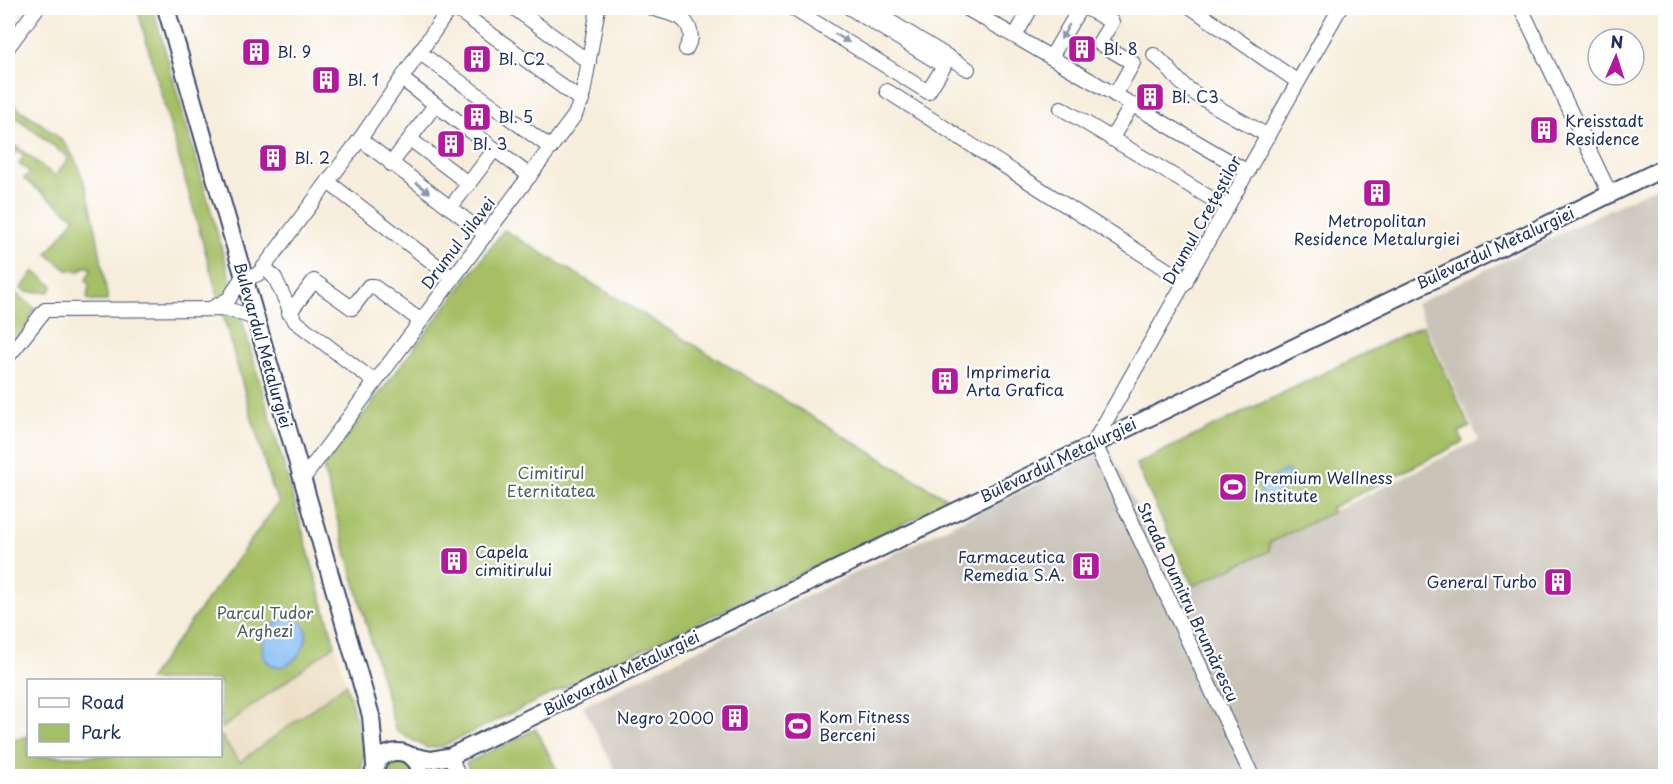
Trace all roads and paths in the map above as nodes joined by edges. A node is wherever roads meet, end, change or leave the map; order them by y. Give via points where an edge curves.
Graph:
1 (37, 8) edge
2 (166, 8) edge
3 (450, 8) edge
4 (455, 8) edge
5 (514, 8) edge
6 (598, 8) edge
7 (652, 8) edge
8 (792, 8) edge
9 (850, 8) edge
10 (868, 8) edge
11 (1031, 8) edge
12 (1080, 8) edge
13 (1086, 8) edge
14 (1192, 8) edge
15 (1521, 8) edge
16 (971, 9) edge
17 (1335, 9) edge
18 (533, 13) edge
19 (1015, 36) junction
20 (8, 47) edge
21 (686, 49) dead end
22 (419, 52) junction
23 (1154, 56) dead end
24 (1051, 57) junction
25 (589, 62) junction
26 (968, 69) dead end
27 (402, 79) junction
28 (1298, 82) junction
29 (887, 91) dead end
30 (1115, 95) junction
31 (582, 101) junction
32 (435, 105) junction
33 (1132, 105) junction
34 (1061, 108) dead end
35 (1268, 136) junction
36 (360, 139) junction
37 (410, 139) junction
38 (1112, 139) junction
39 (551, 148) junction
40 (495, 149) junction
41 (391, 164) junction
42 (1665, 167) edge
43 (1248, 172) junction
44 (530, 176) junction
45 (328, 182) junction
46 (469, 184) junction
47 (1610, 194) junction
48 (450, 208) junction
49 (1227, 208) junction
50 (486, 235) junction
51 (264, 267) junction
52 (243, 278) junction
53 (453, 278) junction
54 (1186, 282) junction
55 (210, 308) junction
56 (289, 313) junction
57 (255, 318) junction
58 (421, 321) junction
59 (8, 357) edge
60 (375, 382) junction
61 (1094, 442) junction
62 (302, 480) junction
63 (372, 716) junction
64 (404, 754) junction
65 (455, 767) edge
66 (373, 770) edge
67 (423, 776) edge
68 (1252, 777) edge

1 - 20 street
2 - 52 main road, Bulevardul Metalurgiei
3 - 22 street
4 - 31 street
5 - 18 street
6 - 25 street, Drumul Jilavei
7 - 21 street via 686,21 691,38
8 -> 9 street via 928,92 944,66
10 - 26 street
11 - 19 street
12 -> 24 street
13 - 30 street via 1112,22 1099,43 1133,63
14 - 28 street
15 - 47 street
16 - 19 street
17 - 28 street, Drumul Crețeștilor
18 - 25 street
19 - 24 street
22 - 27 street
22 - 39 street
23 - 35 street via 1188,88
24 - 30 street
25 - 31 street, Drumul Jilavei
27 - 32 street
27 - 36 street
28 - 35 street, Drumul Crețeștilor
29 - 54 street
30 - 33 street
31 - 39 street, Drumul Jilavei
32 - 37 street
32 - 40 street
33 - 38 street
33 - 43 street
34 - 38 street
35 - 43 street, Drumul Crețeștilor
36 - 41 street
36 - 45 street
37 - 41 street
37 - 46 street
38 - 49 street
39 - 44 street, Drumul Jilavei
40 - 44 street
40 - 46 street
41 -> 48 street
42 - 47 main road, Bulevardul Metalurgiei
43 - 49 street, Drumul Crețeștilor
44 - 50 street, Drumul Jilavei
45 - 51 street
45 - 53 street
46 - 48 street
47 - 61 main road, Bulevardul Metalurgiei
48 - 50 street
49 - 54 street, Drumul Crețeștilor
50 - 53 street, Drumul Jilavei
51 - 52 street via 258,274
51 - 56 street via 275,278
52 - 55 street via 228,299
52 - 57 main road, Bulevardul Metalurgiei
53 - 58 street, Drumul Jilavei
54 - 61 street, Drumul Crețeștilor
55 - 57 street via 236,310
55 - 59 street via 45,310
56 - 58 street via 314,281 351,308 371,285
56 - 60 street
57 - 62 main road, Bulevardul Metalurgiei
58 - 60 street, Drumul Jilavei
60 - 62 street, Drumul Jilavei
61 - 65 main road, Bulevardul Metalurgiei
61 - 68 street, Strada Dumitru Brumărescu
62 - 63 main road, Bulevardul Metalurgiei
63 - 64 main road, Bulevardul Metalurgiei
63 - 66 main road, Bulevardul Metalurgiei
64 - 65 main road, Bulevardul Metalurgiei
64 - 66 main road via 384,755
64 - 67 main road via 418,765
65 - 67 main road, Bulevardul Metalurgiei via 441,766

